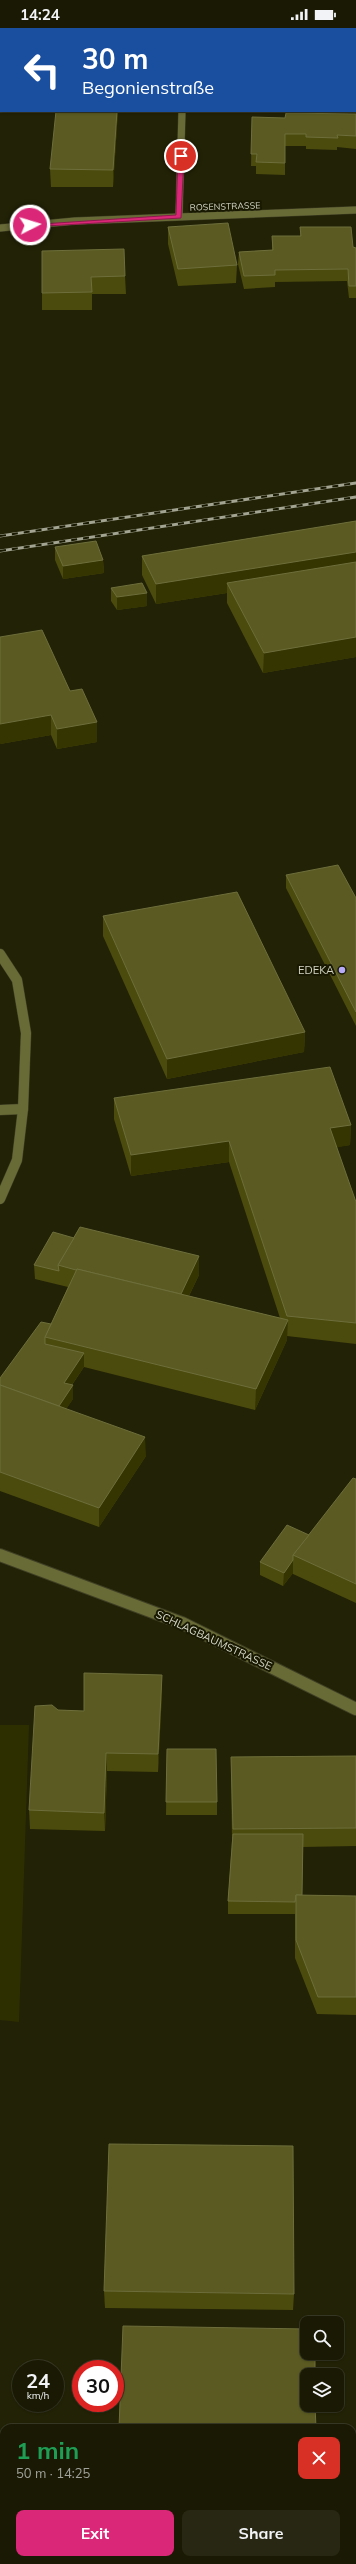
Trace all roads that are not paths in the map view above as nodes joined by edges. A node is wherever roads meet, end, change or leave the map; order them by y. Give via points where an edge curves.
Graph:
1 (182, 112) edge
2 (356, 210) edge
3 (179, 216) junction
4 (0, 228) edge
5 (0, 954) edge
6 (23, 1109) junction
7 (0, 1110) edge
8 (0, 1199) edge
9 (0, 1555) edge
10 (356, 1709) edge

1 - 3 street
2 - 3 street, ROSENSTRASSE
3 - 4 street, ROSENSTRASSE
5 - 6 street via 17,980 26,1033
6 - 7 street
6 - 8 street via 17,1160
9 - 10 street, SCHLAGBAUMSTRASSE via 182,1623

